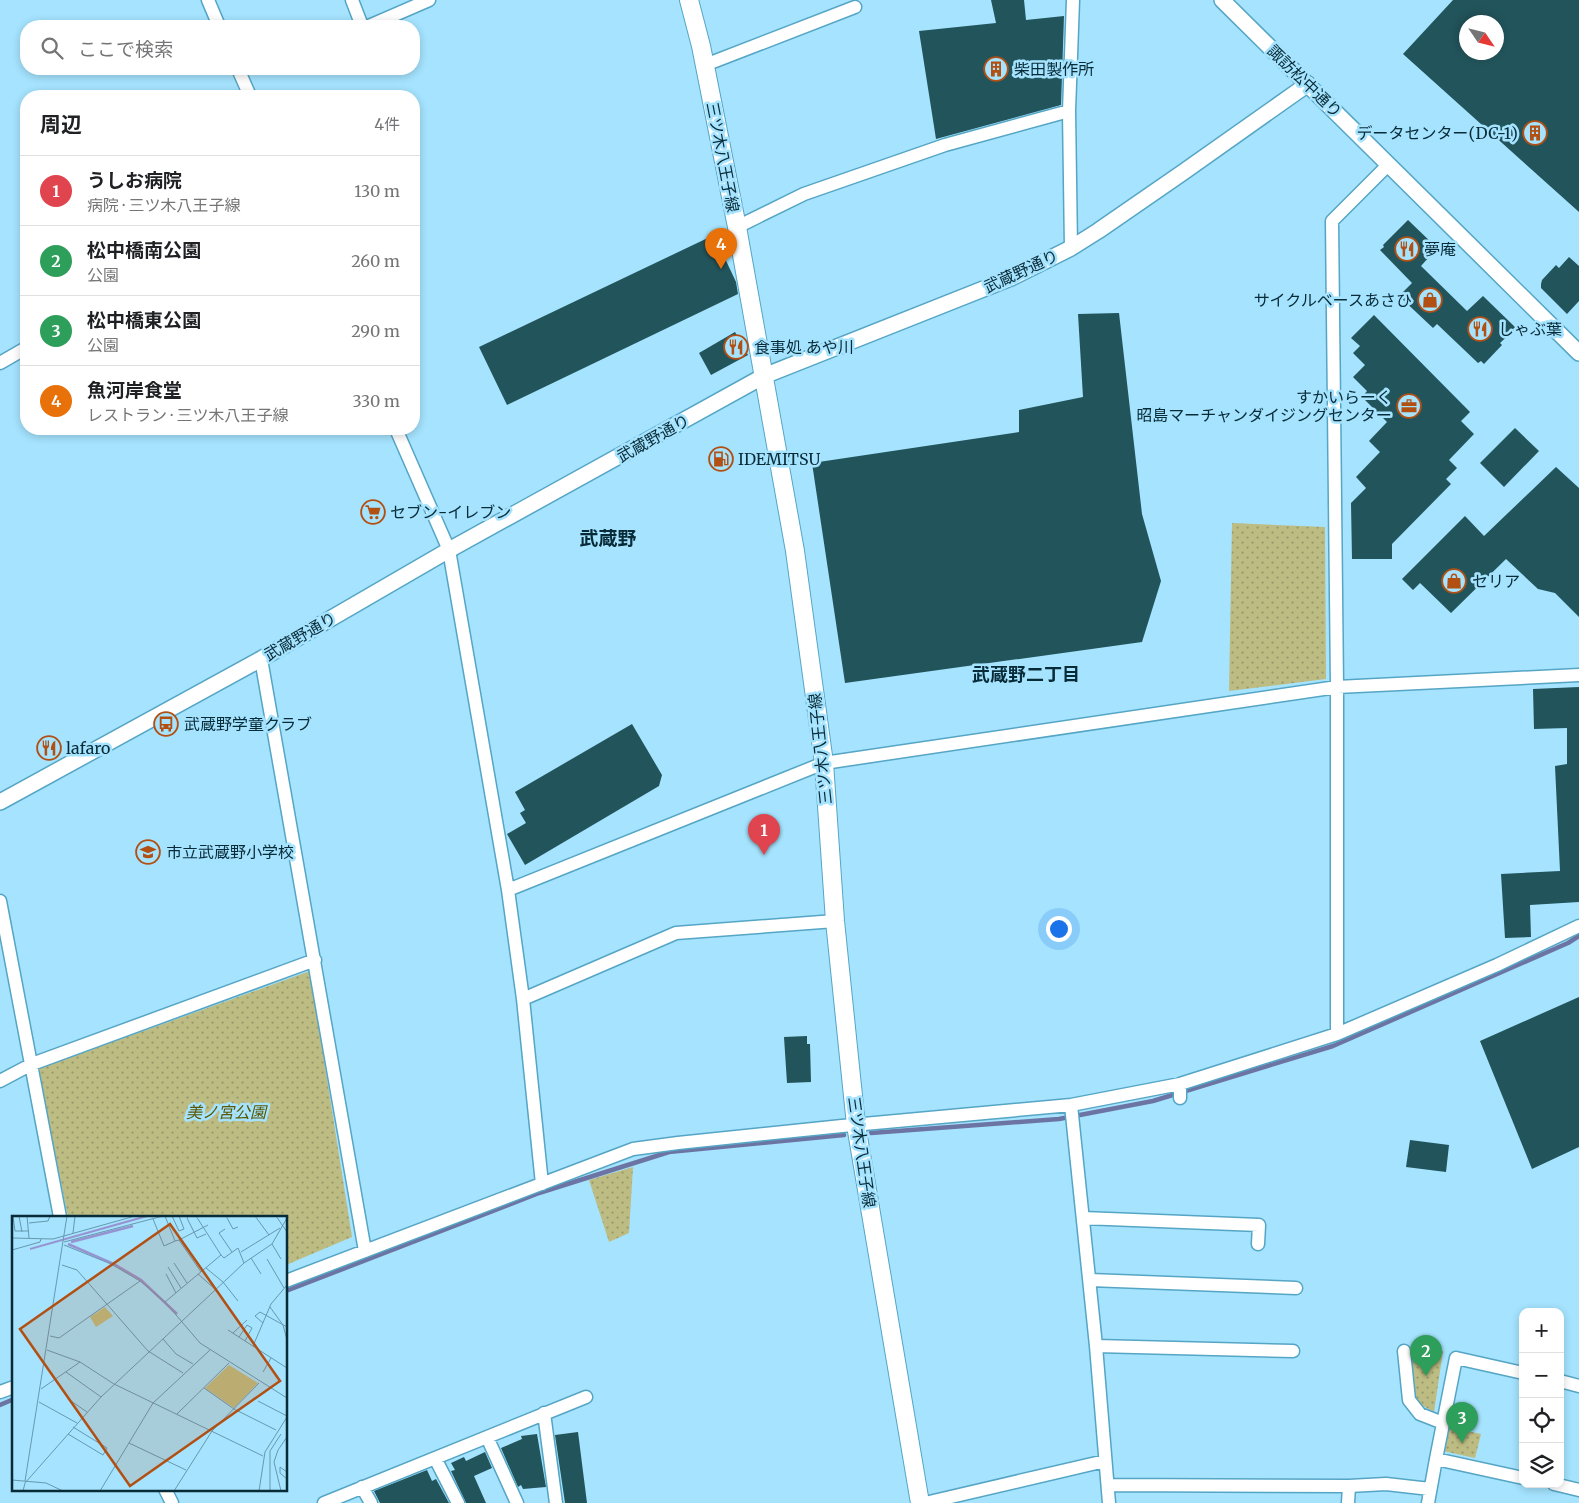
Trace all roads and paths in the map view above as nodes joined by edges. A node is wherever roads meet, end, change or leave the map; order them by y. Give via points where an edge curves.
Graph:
1 (208, 0) edge
2 (352, 0) edge
3 (429, 0) edge
4 (689, 0) edge
5 (1073, 0) edge
6 (1222, 0) edge
7 (855, 7) dead end
8 (216, 20) edge
9 (360, 20) edge
10 (383, 20) edge
11 (705, 64) junction
12 (241, 75) edge
13 (1308, 84) junction
14 (247, 90) edge
15 (1070, 111) junction
16 (1389, 164) junction
17 (737, 227) junction
18 (1071, 248) junction
19 (20, 351) edge
20 (1579, 353) edge
21 (0, 362) edge
22 (764, 376) junction
23 (399, 435) edge
24 (450, 550) junction
25 (261, 659) junction
26 (1579, 675) edge
27 (1337, 687) junction
28 (824, 763) junction
29 (0, 802) edge
30 (508, 890) junction
31 (0, 901) edge
32 (835, 921) junction
33 (1579, 926) edge
34 (315, 960) junction
35 (523, 999) junction
36 (1337, 1034) junction
37 (32, 1064) junction
38 (0, 1082) edge
39 (1071, 1107) junction
40 (856, 1125) junction
41 (542, 1184) junction
42 (60, 1216) edge
43 (1083, 1218) junction
44 (1258, 1244) dead end
45 (365, 1251) junction
46 (1090, 1280) junction
47 (288, 1281) edge
48 (1296, 1288) dead end
49 (1096, 1346) junction
50 (1404, 1351) dead end
51 (1293, 1352) dead end
52 (1519, 1372) edge
53 (1564, 1383) edge
54 (1579, 1386) edge
55 (12, 1388) edge
56 (0, 1392) edge
57 (586, 1397) dead end
58 (544, 1413) junction
59 (1443, 1423) junction
60 (486, 1437) junction
61 (435, 1458) junction
62 (1436, 1459) junction
63 (1105, 1461) junction
64 (1519, 1477) edge
65 (1108, 1485) junction
66 (1349, 1486) junction
67 (1564, 1486) edge
68 (362, 1487) junction
69 (1430, 1489) junction
70 (166, 1490) edge
71 (1579, 1490) edge
72 (172, 1503) edge
73 (324, 1503) edge
74 (371, 1503) edge
75 (458, 1503) edge
76 (517, 1503) edge
77 (556, 1503) edge
78 (920, 1503) edge
79 (925, 1503) edge
80 (1109, 1503) edge
81 (1348, 1503) edge
82 (1428, 1503) edge

1 - 8 street
2 - 9 street
3 - 10 street
4 - 11 main road, 三ツ木八王子線
5 - 15 street
6 - 13 street, 諏訪松中通り
7 - 11 street
11 - 17 main road, 三ツ木八王子線
12 - 14 street
13 - 16 street, 諏訪松中通り
13 - 18 street, 武蔵野通り
15 - 17 street via 945,145 804,194
15 - 18 street
16 - 20 street, 諏訪松中通り
16 - 27 street via 1332,221
17 - 22 main road, 三ツ木八王子線
18 - 22 street, 武蔵野通り via 1011,278
19 - 21 street
22 - 24 street, 武蔵野通り
22 - 28 main road, 三ツ木八王子線 via 795,551
23 - 24 street
24 - 25 street, 武蔵野通り
24 - 30 street
25 - 29 street, 武蔵野通り
25 - 34 street
26 - 27 street
27 - 28 street
27 - 36 street
28 - 30 street
28 - 32 main road, 三ツ木八王子線
30 - 35 street
31 - 37 street
32 - 35 street via 676,933
32 - 40 main road, 三ツ木八王子線
33 - 36 street
34 - 37 street
34 - 45 street
35 - 41 street
36 - 39 street via 1180,1090
37 - 38 street
37 - 42 street
39 - 40 street
39 - 43 street
40 - 41 street via 633,1149
40 - 78 main road, 三ツ木八王子線
41 - 45 street
43 - 44 street via 1259,1225
43 - 46 street
45 - 47 street
46 - 48 street
46 - 49 street
49 - 51 street
49 - 63 street
50 - 59 street via 1409,1400 1420,1414
52 - 59 street via 1456,1358
53 - 54 street
55 - 56 street
57 - 58 street
58 - 60 street
58 - 77 street
59 - 62 street
60 - 61 street
60 - 76 street
61 - 68 street
61 - 75 street
62 - 64 street
62 - 69 street
63 - 65 street
63 - 79 street
65 - 66 street
65 - 80 street
66 - 69 street via 1386,1484
66 - 81 street
67 - 71 street
68 - 73 street
68 - 74 street
69 - 82 street
70 - 72 street

